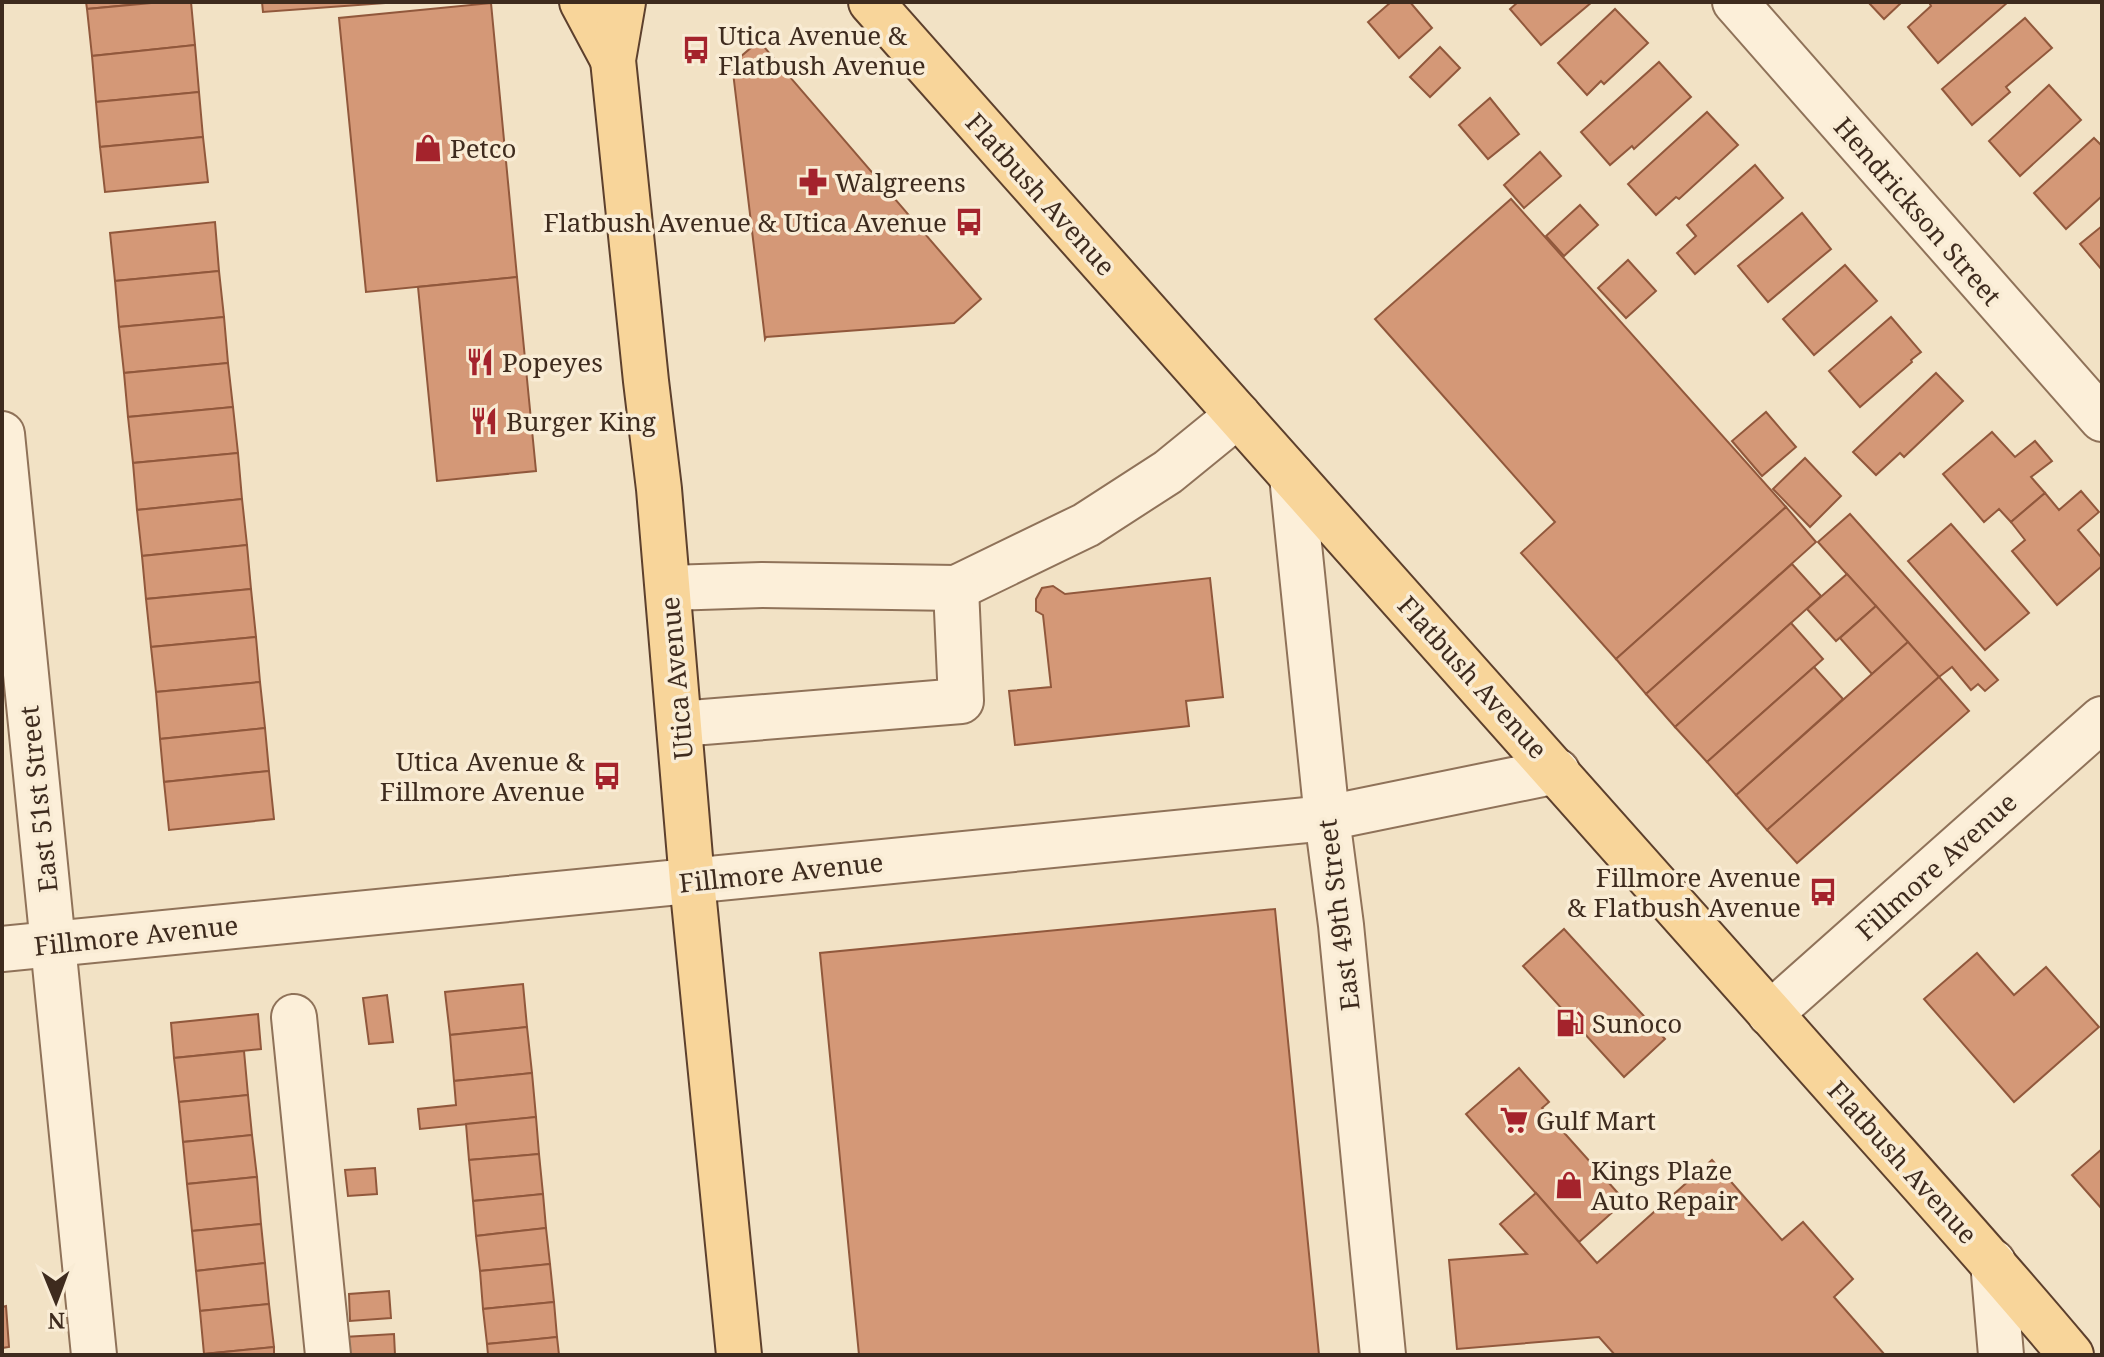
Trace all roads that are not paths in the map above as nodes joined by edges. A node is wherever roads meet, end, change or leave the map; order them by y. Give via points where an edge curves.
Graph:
1 (582, 2) edge
2 (623, 2) edge
3 (871, 2) edge
4 (1735, 2) edge
5 (613, 60) junction
6 (1238, 415) junction
7 (2102, 419) edge
8 (2, 434) edge
9 (1292, 476) junction
10 (669, 588) junction
11 (956, 588) junction
12 (2102, 719) edge
13 (679, 724) junction
14 (1557, 771) junction
15 (1327, 818) junction
16 (692, 881) junction
17 (52, 944) junction
18 (2, 949) edge
19 (1770, 1014) junction
20 (294, 1017) dead end
21 (1993, 1262) junction
22 (94, 1355) edge
23 (328, 1355) edge
24 (739, 1355) edge
25 (1383, 1355) edge
26 (2001, 1355) edge
27 (2071, 1355) edge

1 - 5 main road
2 - 5 main road, Utica Avenue
3 - 6 main road, Flatbush Avenue
4 - 7 street, Hendrickson Street
5 - 10 main road, Utica Avenue
6 - 9 main road, Flatbush Avenue
6 - 11 street via 1168,472 1086,525
8 - 17 street, East 51st Street
9 - 14 main road, Flatbush Avenue
9 - 15 street, East 49th Street
10 - 11 street
10 - 13 main road, Utica Avenue
11 - 13 street via 961,701
12 - 19 street, Fillmore Avenue
13 - 16 main road, Utica Avenue
14 - 15 street, Fillmore Avenue
14 - 19 main road, Flatbush Avenue
15 - 16 street, Fillmore Avenue
15 - 25 street, East 49th Street
16 - 17 street, Fillmore Avenue
16 - 24 main road, Utica Avenue
17 - 18 street, Fillmore Avenue
17 - 22 street, East 51st Street
19 - 21 main road, Flatbush Avenue
20 - 23 street
21 - 26 street
21 - 27 main road, Flatbush Avenue

